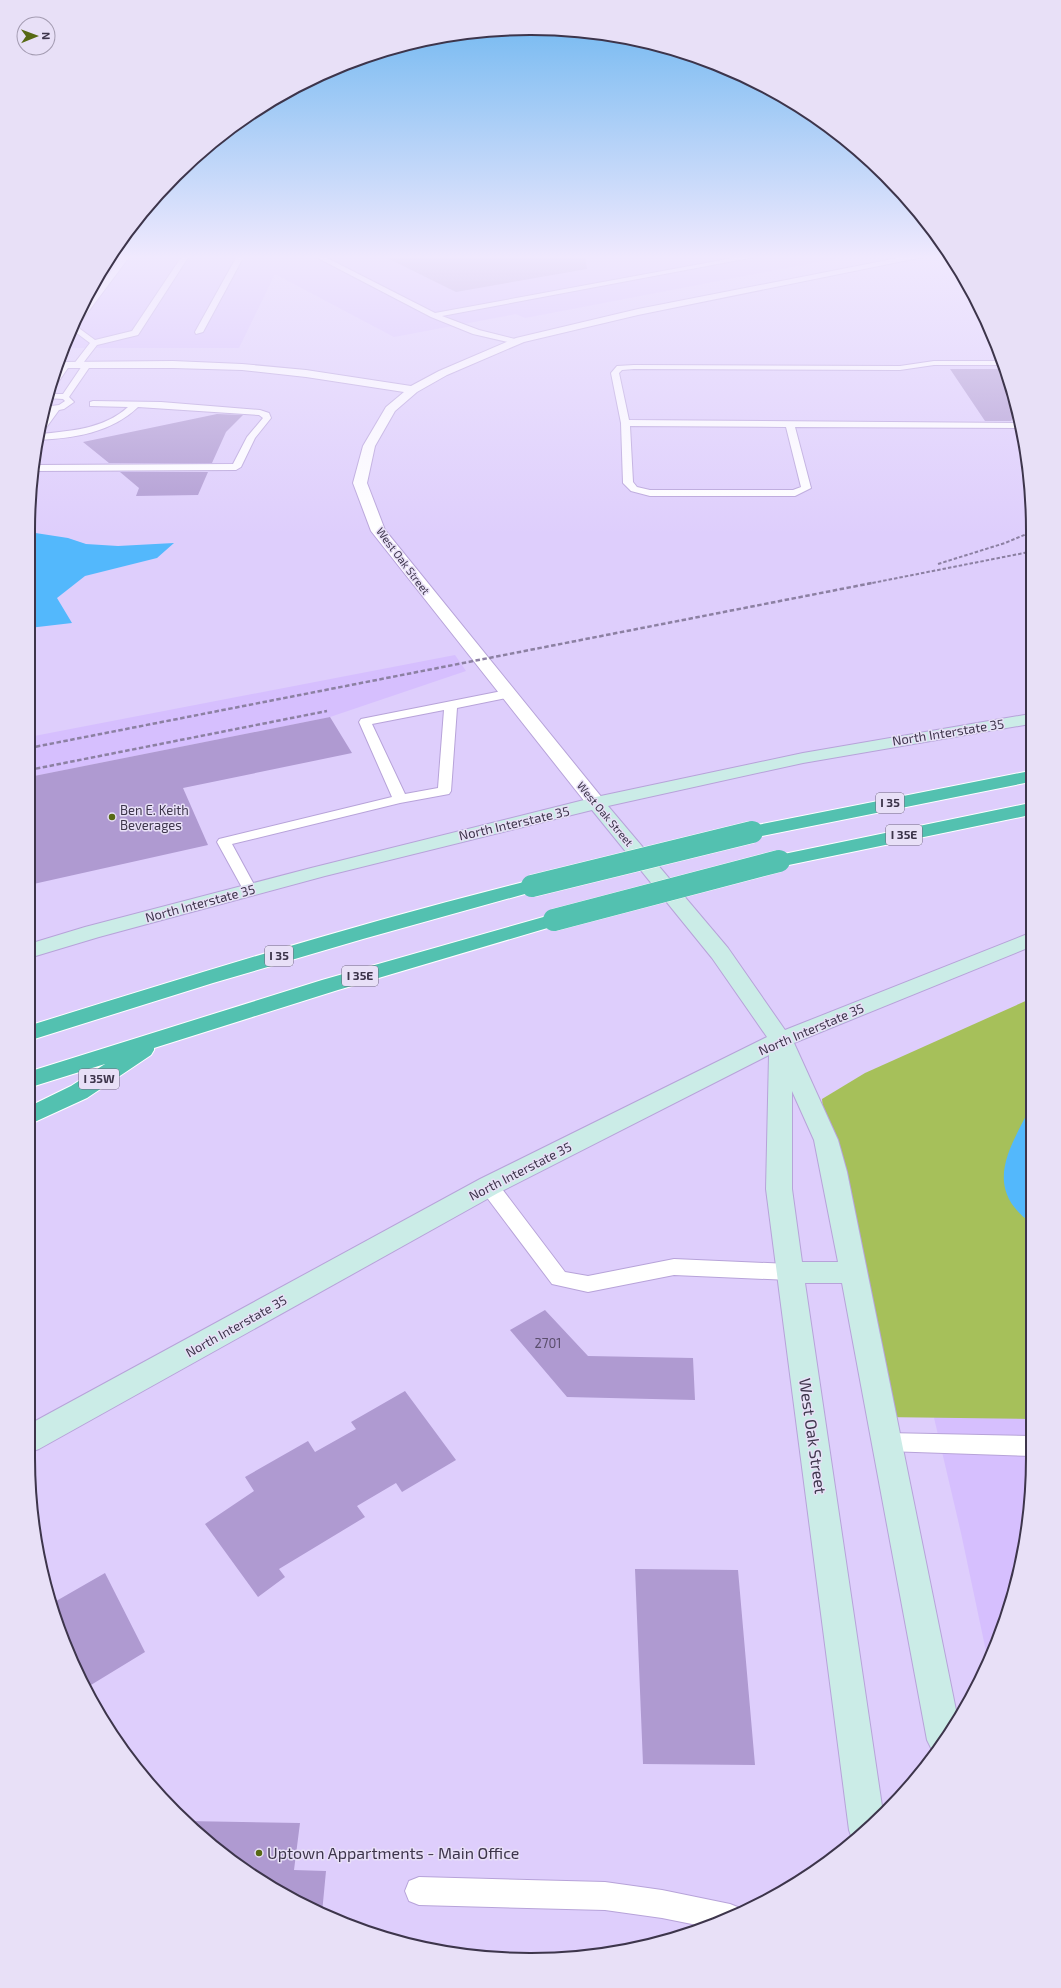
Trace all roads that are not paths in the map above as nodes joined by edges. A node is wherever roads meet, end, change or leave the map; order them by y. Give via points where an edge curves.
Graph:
1 (88, 349) edge
2 (500, 349) edge
3 (997, 363) edge
4 (73, 365) edge
5 (59, 379) edge
6 (413, 390) junction
7 (54, 396) edge
8 (65, 397) junction
9 (93, 404) dead end
10 (135, 404) junction
11 (50, 409) edge
12 (55, 409) junction
13 (48, 418) edge
14 (625, 423) junction
15 (790, 424) junction
16 (1014, 426) edge
17 (45, 436) edge
18 (39, 468) edge
19 (507, 694) junction
20 (451, 705) junction
21 (1026, 720) edge
22 (1026, 777) edge
23 (400, 799) junction
24 (596, 803) junction
25 (1026, 810) edge
26 (250, 890) junction
27 (1026, 941) edge
28 (35, 949) edge
29 (35, 1032) edge
30 (166, 1036) junction
31 (781, 1040) junction
32 (35, 1078) edge
33 (35, 1114) edge
34 (488, 1186) junction
35 (790, 1272) junction
36 (854, 1274) junction
37 (35, 1436) edge
38 (886, 1442) junction
39 (1026, 1446) edge
40 (943, 1731) edge
41 (866, 1822) edge
42 (419, 1891) dead end
43 (718, 1916) edge

1 - 4 lane
2 - 6 street, West Oak Street via 443,373
3 - 14 lane via 934,363 900,368 620,368 615,373
4 - 5 lane
4 - 6 street via 242,367
4 - 8 lane
6 - 19 street, West Oak Street via 390,409 369,446 360,483 378,531
7 - 8 lane
8 - 12 lane via 70,402
9 - 10 lane
10 - 17 lane via 127,414 111,423 77,432
10 - 18 lane via 260,413 267,418 251,437 236,467
11 - 12 lane
12 - 13 lane
14 - 15 lane
14 - 15 lane via 628,483 634,489 658,493 777,494 796,493 806,488
15 - 16 lane
19 - 20 lane
19 - 24 street, West Oak Street
20 - 23 lane via 444,791
20 - 23 lane via 365,722
21 - 24 main road, North Interstate 35 via 803,758
22 - 29 highway, I 35, bridge via 752,832 532,886 205,978
23 - 26 lane via 224,842
24 - 26 main road, North Interstate 35
24 - 31 main road, West Oak Street via 720,953
25 - 30 highway, I 35E, bridge via 779,862 554,920
26 - 28 main road, North Interstate 35
27 - 31 main road, North Interstate 35
30 - 32 highway, I 35E
30 - 33 highway, I 35W via 79,1092
31 - 34 main road, North Interstate 35
31 - 35 main road, West Oak Street via 779,1189
31 - 36 main road, West Oak Street via 826,1140
34 - 35 lane via 559,1279 588,1284 674,1267
34 - 37 main road, North Interstate 35
35 - 36 main road
35 - 41 main road, West Oak Street
36 - 38 main road, West Oak Street
38 - 39 lane
38 - 40 main road, West Oak Street
42 - 43 lane via 605,1896

